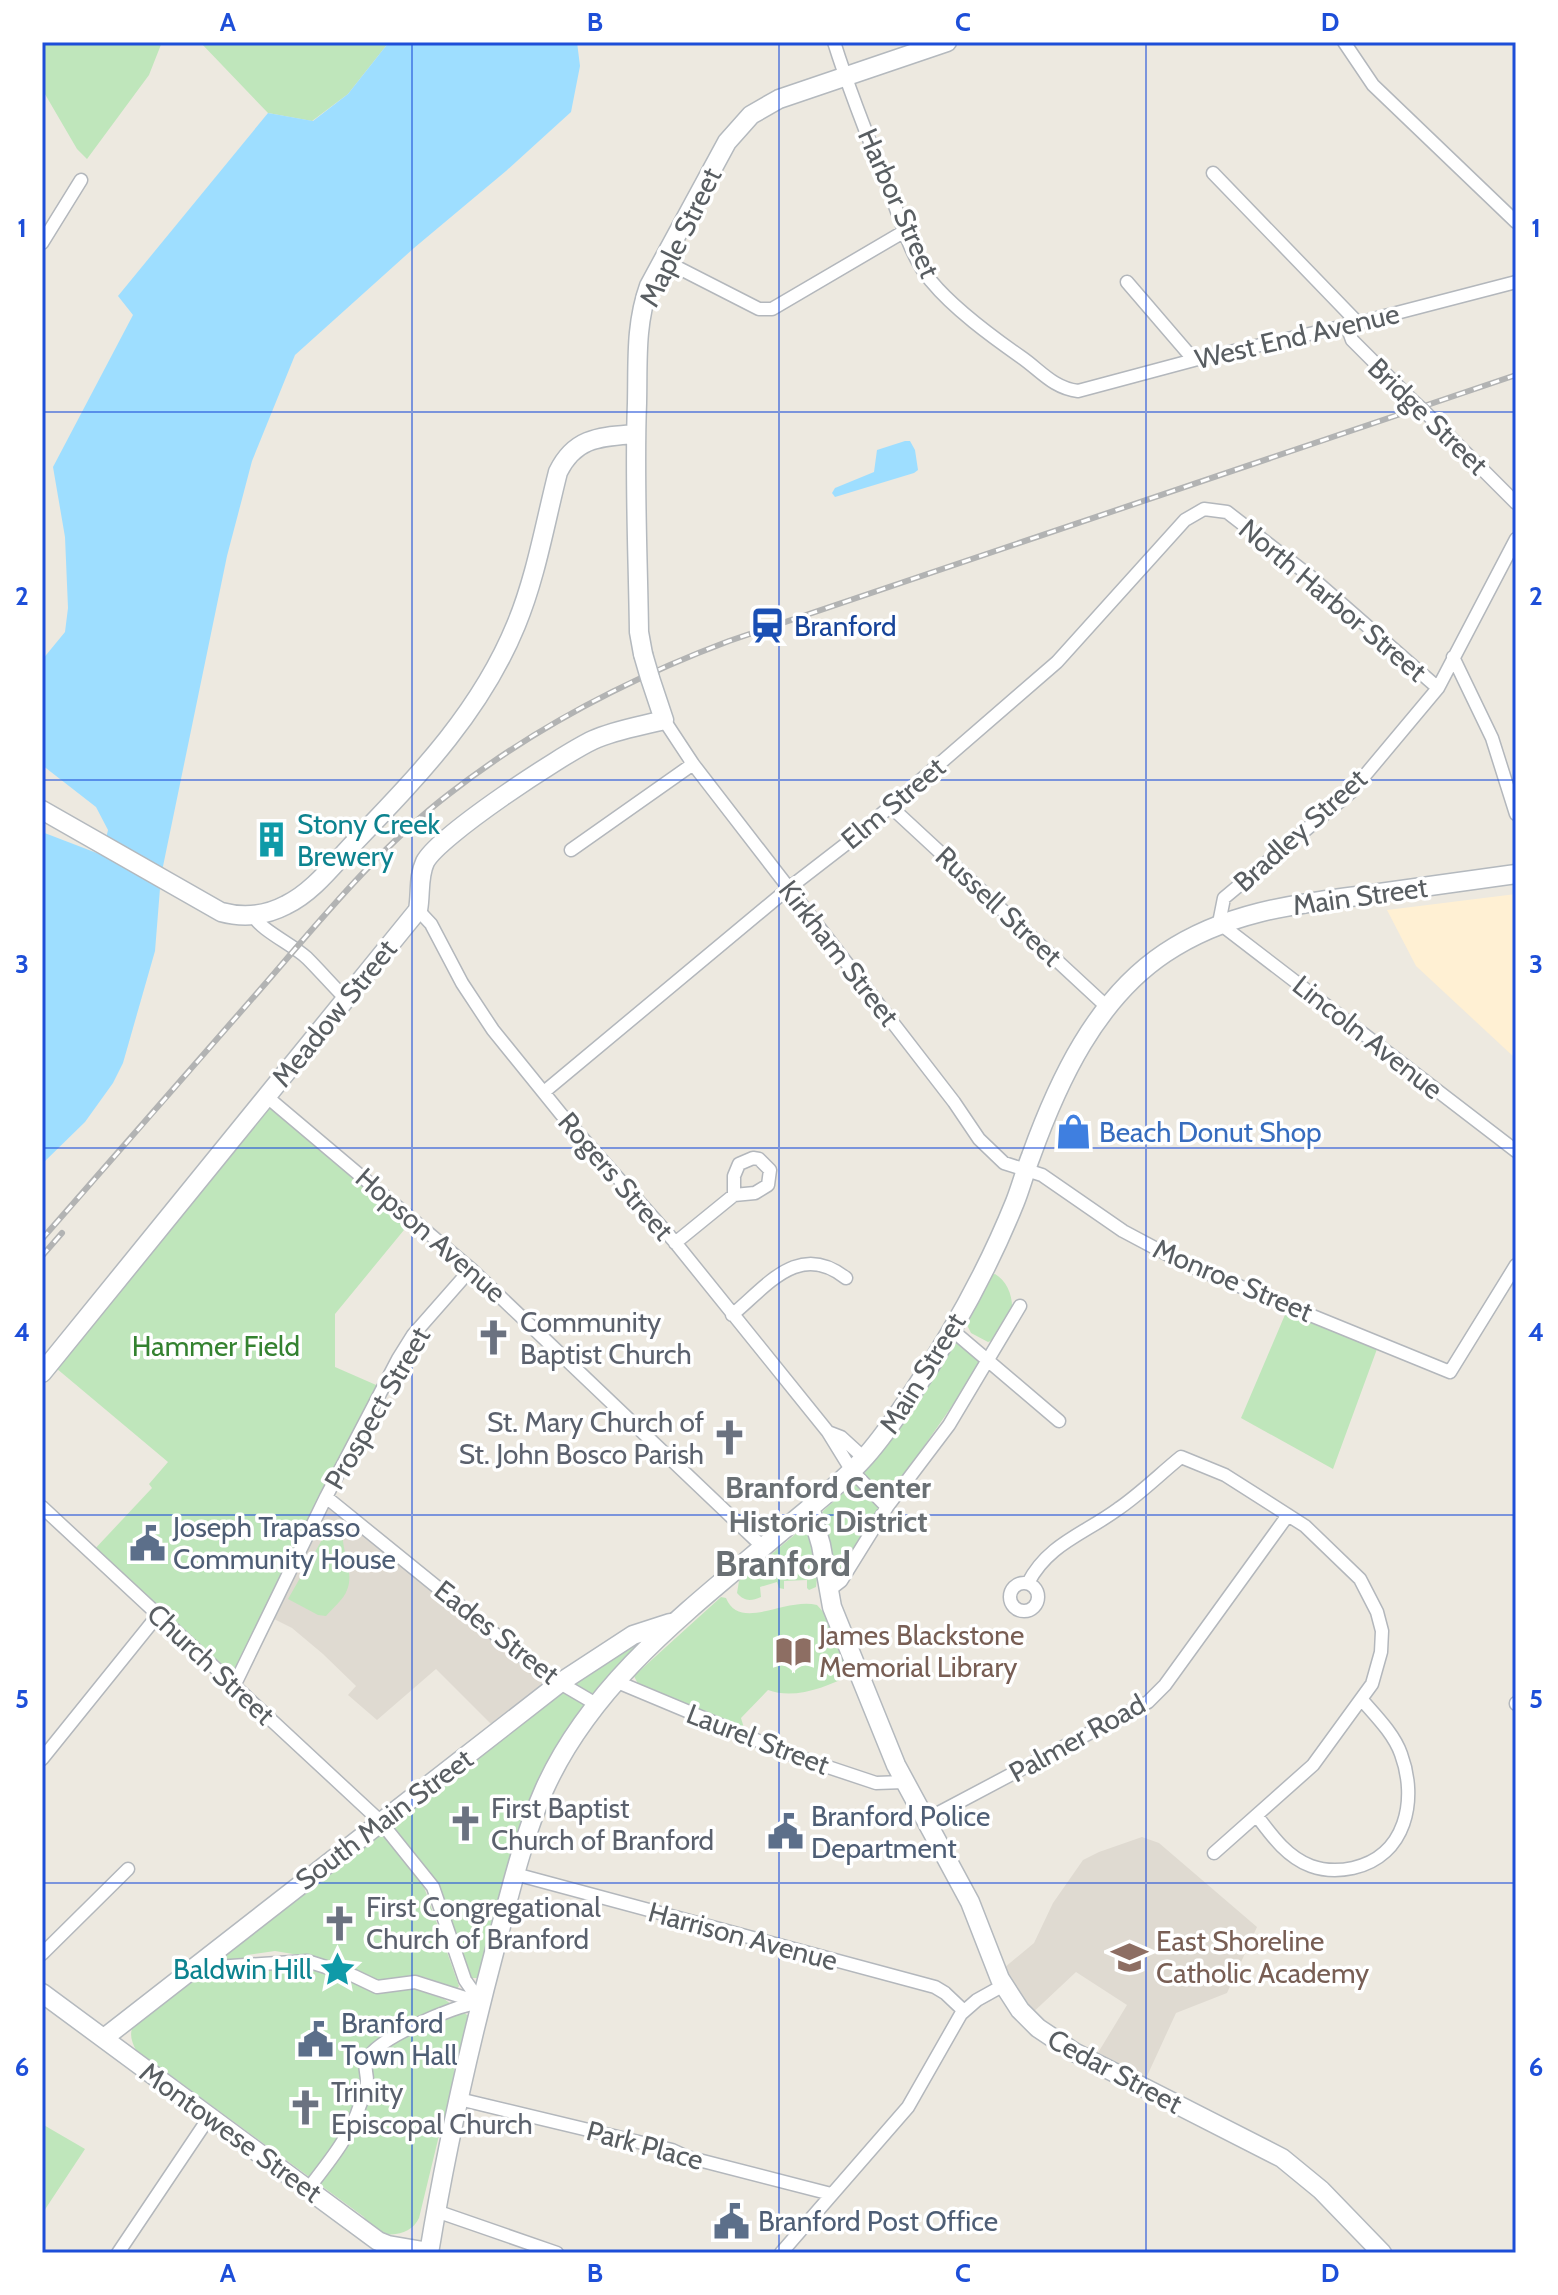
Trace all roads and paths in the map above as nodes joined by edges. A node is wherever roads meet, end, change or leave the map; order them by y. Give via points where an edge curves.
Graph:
1 (834, 42) edge
2 (944, 42) edge
3 (1344, 42) edge
4 (845, 76) junction
5 (1213, 173) dead end
6 (81, 180) dead end
7 (1516, 222) edge
8 (905, 231) junction
9 (42, 243) edge
10 (663, 260) junction
11 (1127, 282) dead end
12 (1516, 282) edge
13 (1353, 324) junction
14 (1194, 360) junction
15 (1078, 391) joint
16 (635, 434) junction
17 (1516, 503) edge
18 (1227, 512) joint
19 (1516, 539) edge
20 (1453, 657) junction
21 (1438, 688) junction
22 (664, 720) junction
23 (693, 764) junction
24 (891, 807) junction
25 (42, 810) edge
26 (1516, 814) edge
27 (571, 850) dead end
28 (1516, 874) edge
29 (789, 888) junction
30 (418, 910) junction
31 (253, 915) junction
32 (1219, 923) junction
33 (346, 999) junction
34 (1106, 1006) junction
35 (544, 1092) junction
36 (266, 1096) junction
37 (1516, 1151) edge
38 (1025, 1171) junction
39 (734, 1195) dead end
40 (675, 1243) junction
41 (1516, 1265) edge
42 (471, 1269) junction
43 (846, 1278) dead end
44 (1020, 1306) dead end
45 (732, 1315) junction
46 (952, 1330) junction
47 (990, 1359) junction
48 (42, 1373) edge
49 (1059, 1421) dead end
50 (858, 1464) junction
51 (326, 1497) junction
52 (42, 1507) edge
53 (810, 1507) junction
54 (887, 1507) junction
55 (1288, 1515) junction
56 (763, 1547) junction
57 (1028, 1583) dead end
58 (828, 1591) junction
59 (158, 1615) junction
60 (677, 1621) junction
61 (615, 1681) junction
62 (561, 1682) junction
63 (234, 1686) junction
64 (1362, 1700) junction
65 (596, 1704) junction
66 (42, 1759) edge
67 (904, 1782) junction
68 (1257, 1816) junction
69 (927, 1819) junction
70 (380, 1821) junction
71 (1214, 1853) dead end
72 (128, 1869) dead end
73 (515, 1874) junction
74 (42, 1954) edge
75 (199, 1963) junction
76 (1004, 1985) junction
77 (42, 1993) edge
78 (481, 2003) junction
79 (964, 2011) junction
80 (104, 2038) junction
81 (459, 2099) junction
82 (210, 2116) junction
83 (308, 2189) junction
84 (831, 2194) junction
85 (436, 2211) junction
86 (429, 2252) edge
87 (118, 2253) edge
88 (557, 2253) edge
89 (781, 2253) edge
90 (1382, 2253) edge

1 - 4 street, Harbor Street
2 - 4 street, Maple Street
3 - 7 street via 1373,85
4 - 8 street, Harbor Street
4 - 10 street, Maple Street via 769,104 741,124
5 - 13 street, Bridge Street
6 - 9 street
8 - 10 street via 772,309 759,309
8 - 15 street, Harbor Street via 929,279 947,298 1049,380
10 - 16 street, Maple Street via 640,318
11 - 14 street
12 - 13 street, West End Avenue
13 - 14 street, West End Avenue
13 - 17 street, Bridge Street, bridge via 1352,340
14 - 15 street, West End Avenue
16 - 22 street, Maple Street, bridge via 639,632
16 - 31 street via 587,441 565,459 516,625 450,739 311,888 288,905
18 - 21 street, North Harbor Street
18 - 24 street, Elm Street via 1204,509 1185,520 1057,662
19 - 20 street, Bradley Street
20 - 21 street, Bradley Street
20 - 26 street, North Harbor Street via 1492,738
21 - 32 street, Bradley Street via 1351,792 1224,898
22 - 23 street, Kirkham Street
22 - 30 street via 573,750 471,819 426,860
23 - 27 street
23 - 29 street, Kirkham Street
24 - 29 street, Elm Street
24 - 34 street, Russell Street
25 - 31 street via 221,912
28 - 32 street, Main Street via 1312,902
29 - 35 street, Elm Street
29 - 38 street, Kirkham Street via 979,1139 1004,1163
30 - 33 street, Meadow Street
30 - 35 street, Rogers Street via 493,1030
31 - 33 street via 262,928 307,958
32 - 34 street, Main Street via 1162,955
32 - 37 street, Lincoln Avenue
33 - 36 street, Meadow Street
34 - 38 street, Main Street via 1073,1063
35 - 40 street, Rogers Street
36 - 42 street, Hopson Avenue
36 - 48 street, Meadow Street
38 - 41 street, Monroe Street via 1042,1175 1123,1231 1185,1264 1450,1372
38 - 46 street, Main Street
39 - 40 street
40 - 45 street, Rogers Street
42 - 51 street, Prospect Street via 413,1335
42 - 56 street, Hopson Avenue
43 - 45 street via 820,1263 796,1265
44 - 47 street
45 - 50 street, Rogers Street via 828,1432 841,1437
46 - 47 street
46 - 50 street, Main Street
47 - 49 street
47 - 54 street via 949,1425
50 - 53 street, Main Street
50 - 54 street, Rogers Street
51 - 62 street, Eades Street via 543,1673
51 - 63 street, Prospect Street
52 - 59 street, Church Street
53 - 56 street, Main Street
53 - 58 street, Cedar Street
54 - 58 street via 841,1581
55 - 57 street via 1225,1475 1181,1457 1120,1509 1051,1551
55 - 64 street via 1360,1579 1377,1612 1381,1652
55 - 69 street, Palmer Road via 1148,1702
56 - 60 street, Main Street
58 - 67 street, Cedar Street
59 - 63 street, Church Street
59 - 66 street
60 - 61 street, Main Street
60 - 62 street, South Main Street via 633,1635
61 - 65 street, Main Street
61 - 67 street, Laurel Street via 792,1755 876,1783
62 - 65 street, Eades Street
62 - 70 street, South Main Street
63 - 70 street, Church Street
64 - 68 street via 1313,1765
64 - 68 street via 1402,1757 1408,1804 1404,1827 1393,1845 1373,1861 1332,1871 1290,1853
65 - 73 street, Main Street via 545,1790
67 - 69 street, Cedar Street
68 - 71 street
69 - 76 street, Cedar Street via 970,1902
70 - 75 street, South Main Street
70 - 78 street, Church Street via 433,1887 465,1980
72 - 74 street
73 - 78 street, Main Street
73 - 79 street, Harrison Avenue via 935,1987
75 - 78 street via 216,1967 307,1961 377,1987 415,1982
75 - 80 street, South Main Street
76 - 79 street
76 - 90 street, Cedar Street via 1027,2018 1050,2038 1282,2158
77 - 80 street, Montowese Street
78 - 81 street, Main Street
78 - 83 street via 451,2009 371,2053 360,2106 347,2135
79 - 84 street via 908,2107
80 - 82 street, Montowese Street
81 - 84 street, Park Place
81 - 85 street, Main Street
82 - 83 street, Montowese Street
82 - 87 street
83 - 86 street, Montowese Street via 382,2243
84 - 89 street
85 - 86 street, Main Street
85 - 88 street

